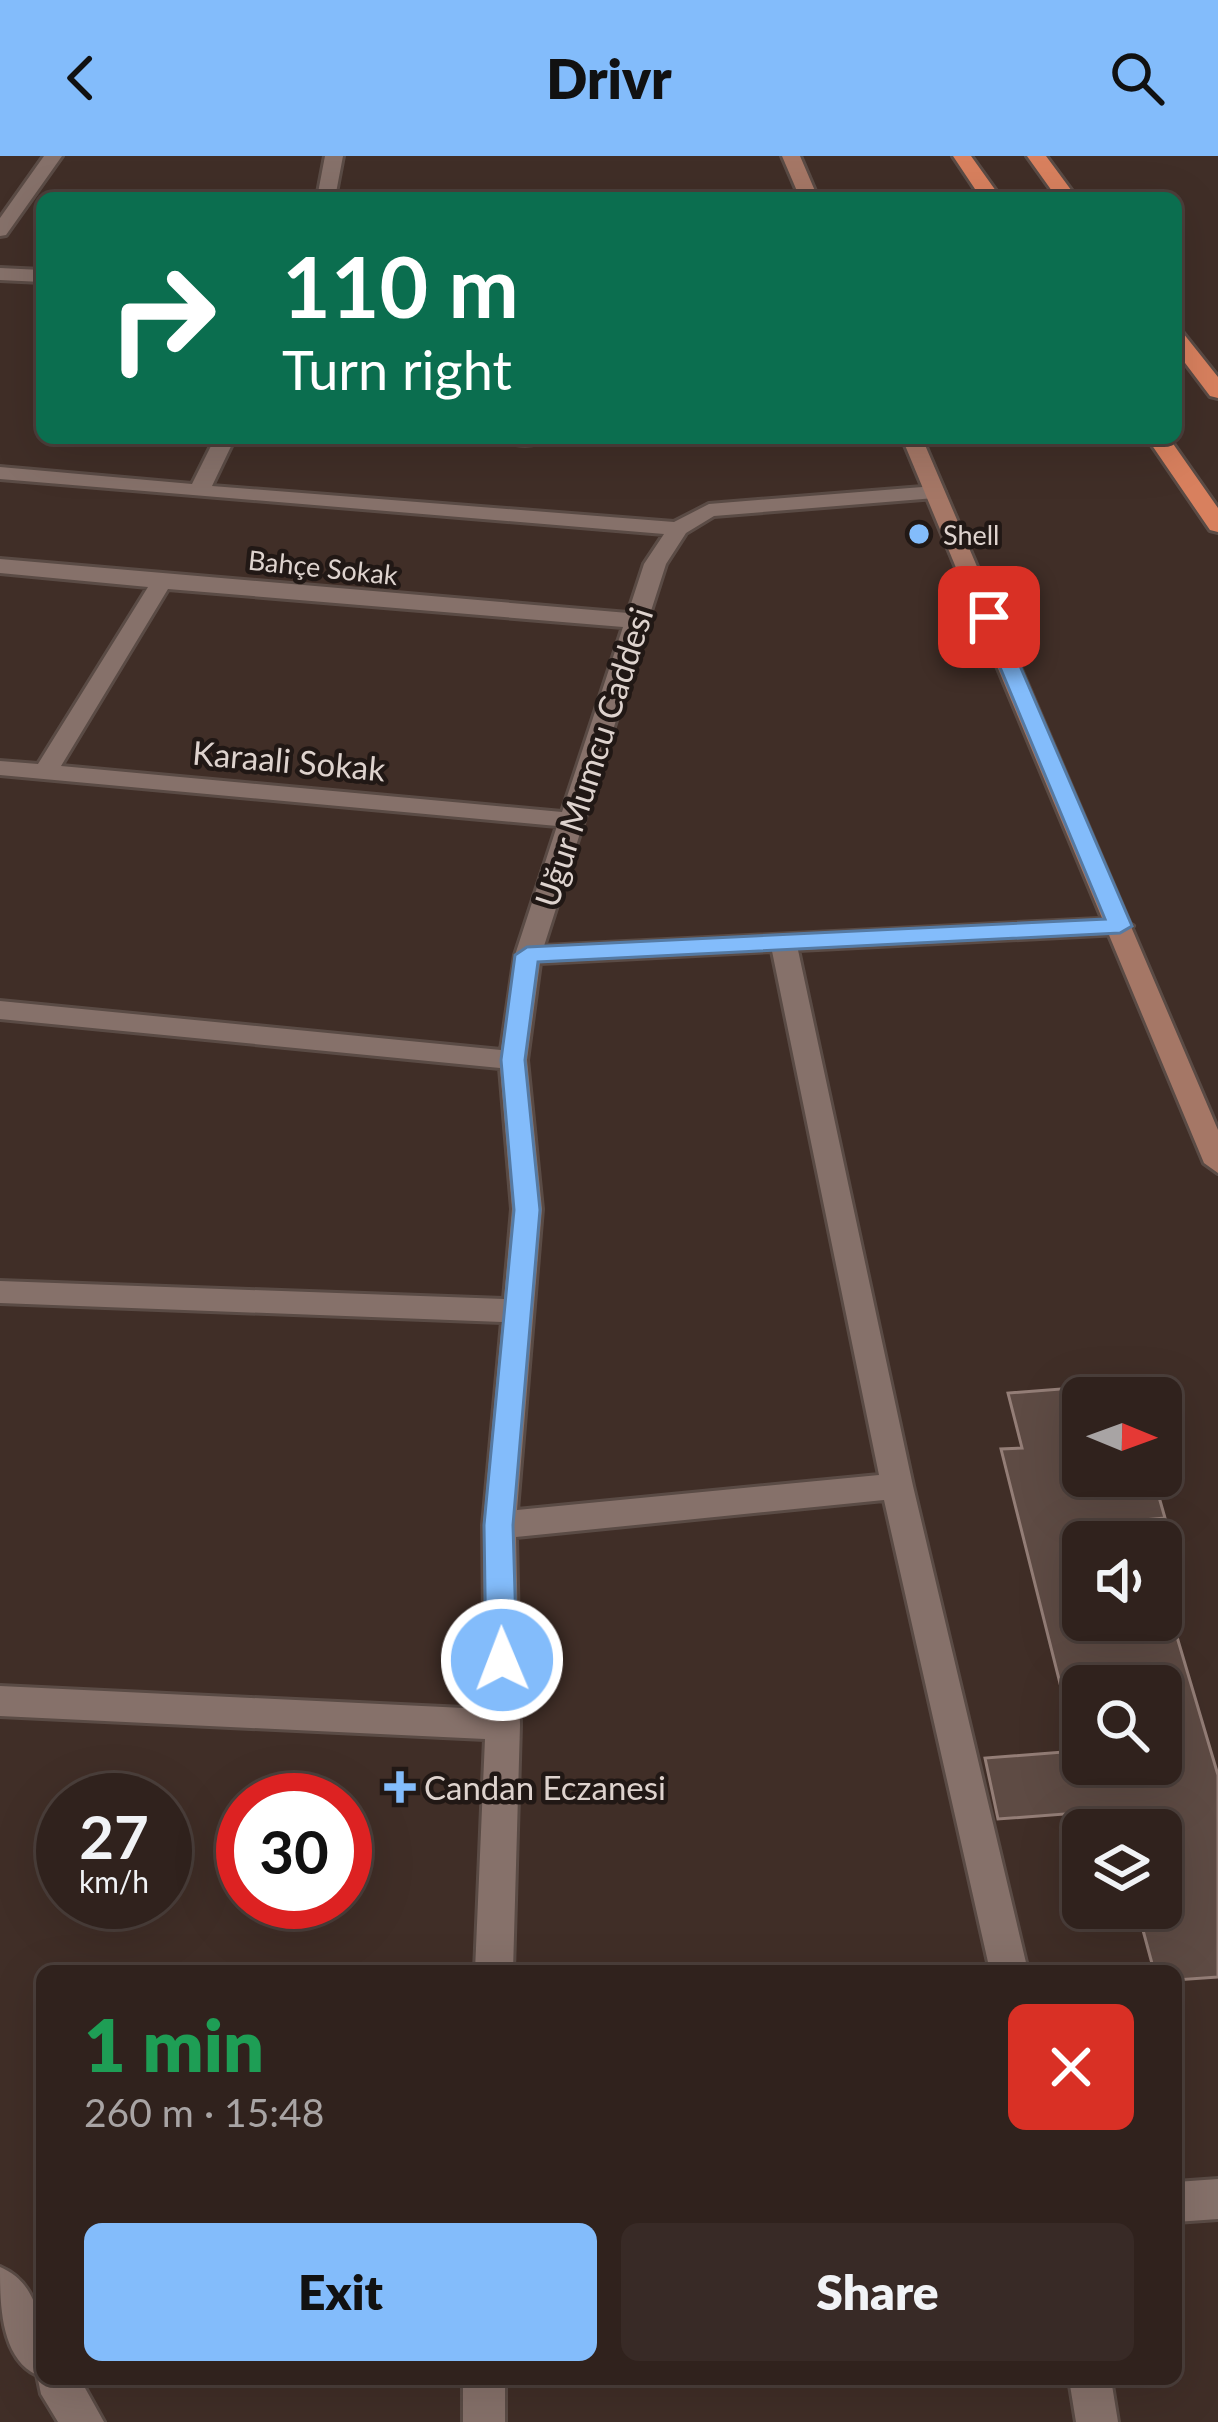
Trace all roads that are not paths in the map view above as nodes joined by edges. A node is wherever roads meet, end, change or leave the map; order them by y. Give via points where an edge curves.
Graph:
1 (53, 156) edge
2 (334, 156) edge
3 (791, 156) edge
4 (962, 156) edge
5 (1036, 156) edge
6 (327, 192) edge
7 (806, 192) edge
8 (987, 192) edge
9 (1063, 192) edge
10 (1, 227) edge
11 (0, 274) edge
12 (36, 276) edge
13 (1182, 345) edge
14 (1218, 391) edge
15 (222, 444) edge
16 (915, 444) edge
17 (1162, 444) edge
18 (0, 473) edge
19 (200, 489) junction
20 (935, 492) junction
21 (1218, 525) edge
22 (678, 530) junction
23 (0, 566) edge
24 (162, 581) junction
25 (640, 621) junction
26 (0, 769) edge
27 (45, 772) junction
28 (572, 820) junction
29 (1120, 926) junction
30 (783, 942) junction
31 (527, 955) junction
32 (0, 1010) edge
33 (513, 1060) junction
34 (1218, 1163) edge
35 (0, 1292) edge
36 (518, 1311) junction
37 (897, 1486) junction
38 (499, 1525) junction
39 (0, 1701) edge
40 (503, 1725) junction
41 (494, 1965) edge
42 (1008, 1965) edge
43 (1218, 2199) edge
44 (1182, 2202) edge
45 (20, 2301) edge
46 (36, 2341) edge
47 (60, 2385) edge
48 (484, 2385) edge
49 (1091, 2385) edge
50 (83, 2422) edge
51 (484, 2422) edge
52 (1097, 2422) edge

1 - 10 street
2 - 6 street
3 - 7 main road
4 - 8 highway
5 - 9 highway
11 - 12 street
13 - 14 highway
15 - 19 street
16 - 20 main road
17 - 21 highway
18 - 19 street
19 - 22 street
20 - 22 street via 709,510
20 - 29 main road
22 - 25 street, Uğur Mumcu Caddesi via 655,564
23 - 24 street, Bahçe Sokak
24 - 25 street, Bahçe Sokak
24 - 27 street
25 - 28 street, Uğur Mumcu Caddesi
26 - 27 street, Karaali Sokak
27 - 28 street, Karaali Sokak
28 - 31 street, Uğur Mumcu Caddesi
29 - 30 street
29 - 34 main road
30 - 31 street
30 - 37 street
31 - 33 street, Uğur Mumcu Caddesi
32 - 33 street
33 - 36 street, Uğur Mumcu Caddesi via 527,1210
35 - 36 street
36 - 38 street, Uğur Mumcu Caddesi
37 - 38 street
37 - 42 street
38 - 40 street, Uğur Mumcu Caddesi
39 - 40 street
40 - 41 street, Uğur Mumcu Caddesi
43 - 44 street
45 - 46 street
47 - 50 street
48 - 51 street
49 - 52 street

